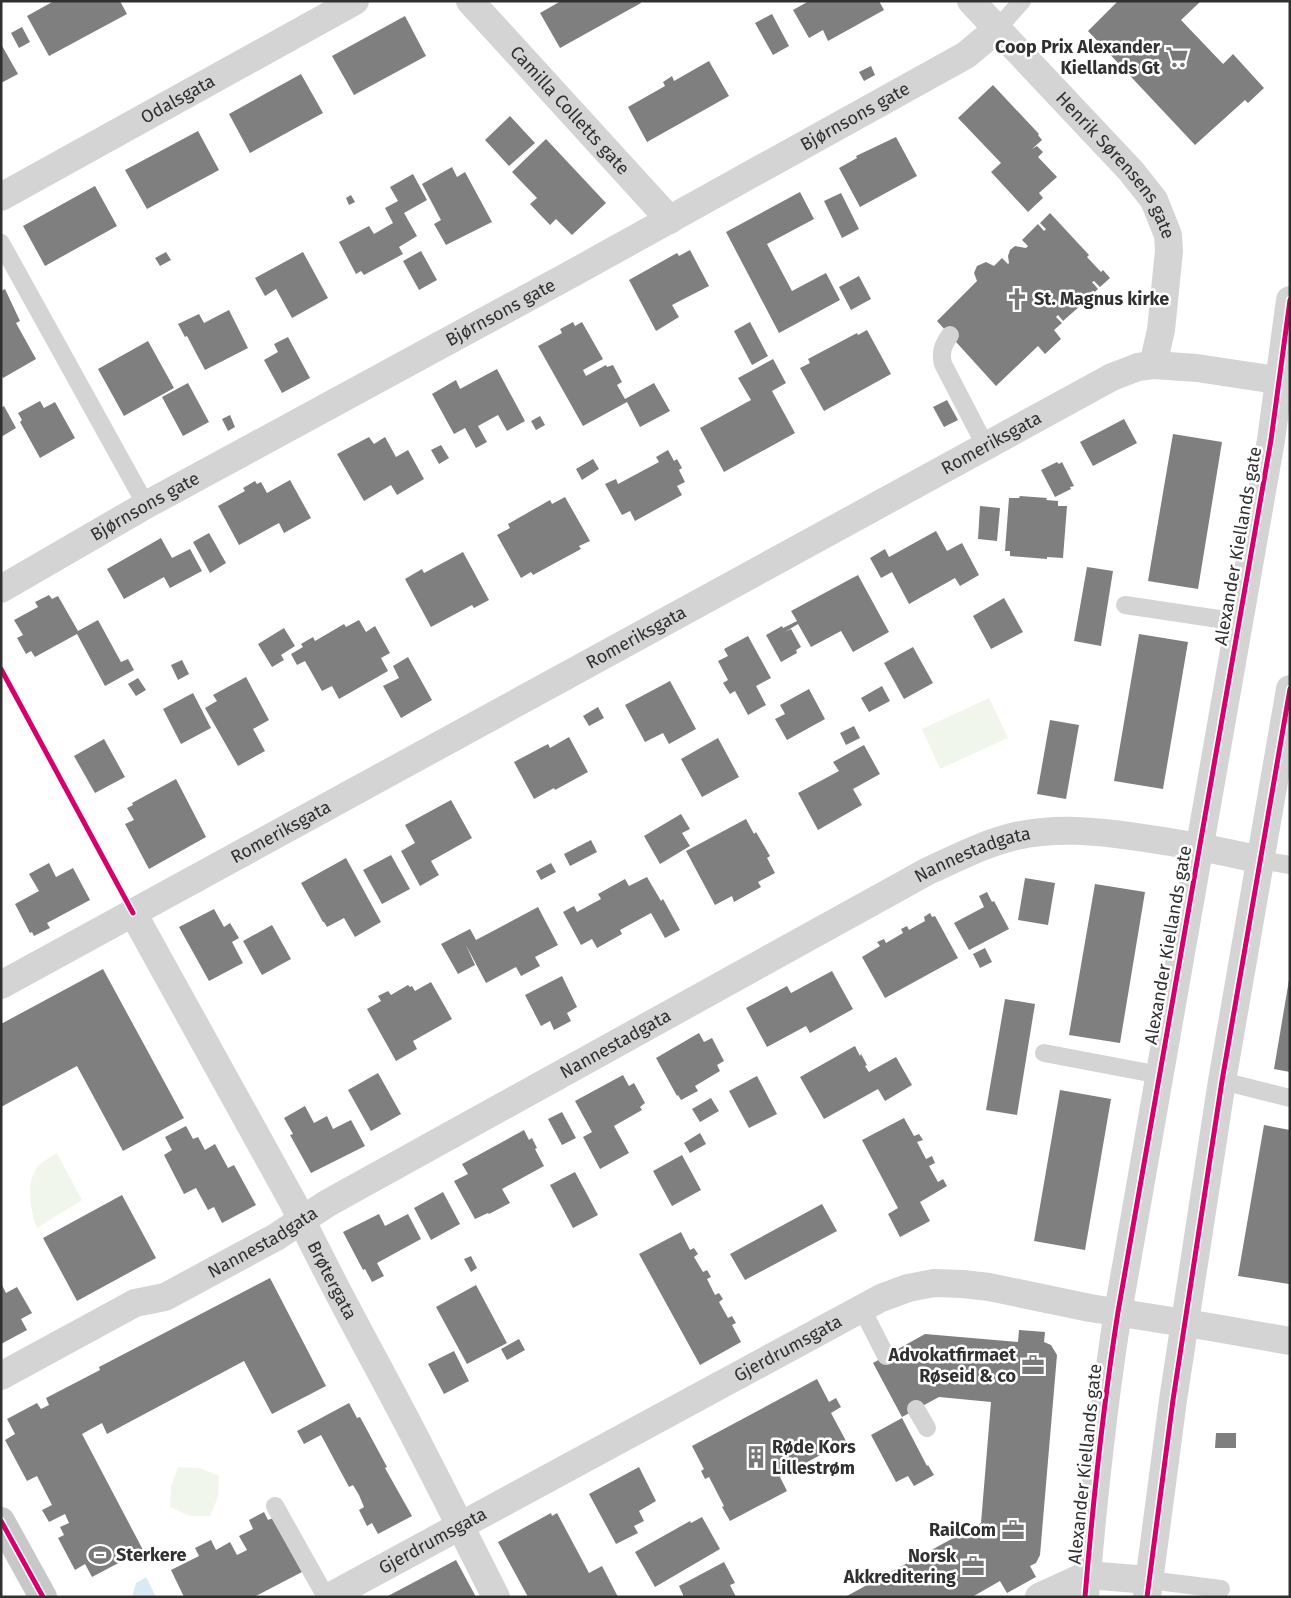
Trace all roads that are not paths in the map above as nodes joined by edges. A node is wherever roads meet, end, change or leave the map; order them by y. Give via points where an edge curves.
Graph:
1 (355, 1) edge
2 (470, 1) edge
3 (971, 1) edge
4 (1022, 1) edge
5 (997, 29) junction
6 (1, 197) edge
7 (670, 220) junction
8 (1, 243) edge
9 (1290, 300) edge
10 (950, 335) dead end
11 (1153, 365) junction
12 (1284, 381) edge
13 (986, 447) junction
14 (146, 505) junction
15 (1, 589) edge
16 (1125, 605) dead end
17 (1239, 622) junction
18 (1290, 689) edge
19 (1199, 846) junction
20 (1260, 860) junction
21 (1290, 865) edge
22 (133, 914) junction
23 (1, 985) edge
24 (1044, 1054) dead end
25 (1160, 1075) junction
26 (1222, 1081) junction
27 (1290, 1098) edge
28 (302, 1220) junction
29 (862, 1309) junction
30 (1118, 1312) junction
31 (1185, 1322) junction
32 (1290, 1341) edge
33 (886, 1356) dead end
34 (1, 1376) edge
35 (916, 1410) dead end
36 (927, 1428) dead end
37 (275, 1506) dead end
38 (1, 1521) edge
39 (459, 1527) junction
40 (1086, 1586) edge
41 (1148, 1589) edge
42 (1221, 1589) dead end
43 (43, 1597) edge
44 (327, 1597) edge
45 (496, 1597) edge
46 (1039, 1597) edge

1 - 6 street, Odalsgata
2 - 7 street, Camilla Colletts gate
3 - 5 street, Henrik Sørensens gate
4 - 5 lane
5 - 7 street, Bjørnsons gate via 966,55
5 - 11 street, Henrik Sørensens gate via 1138,178 1154,200 1168,235 1169,251 1161,330
7 - 14 street, Bjørnsons gate
8 - 14 lane
9 - 12 street, Alexander Kiellands gate
10 - 13 lane via 941,354 943,364
11 - 12 street, Romeriksgata
11 - 13 street, Romeriksgata via 1112,377
12 - 17 street, Alexander Kiellands gate
13 - 22 street, Romeriksgata
14 - 15 street, Bjørnsons gate
16 - 17 lane
17 - 19 street, Alexander Kiellands gate
18 - 20 street
19 - 20 street, Nannestadgata
19 - 25 street, Alexander Kiellands gate
19 - 28 street, Nannestadgata via 1080,830 1016,836 989,844 911,880 336,1198
20 - 21 lane
20 - 26 street
22 - 23 street, Romeriksgata
22 - 28 street, Brøtergata
24 - 25 lane
25 - 30 street, Alexander Kiellands gate
26 - 27 lane
26 - 31 street
28 - 34 street, Nannestadgata via 165,1297 135,1303
28 - 39 street, Brøtergata
29 - 30 street, Gjerdrumsgata via 908,1288 934,1283 990,1287
29 - 33 lane
29 - 39 street, Gjerdrumsgata
30 - 31 street, Gjerdrumsgata
30 - 40 street, Alexander Kiellands gate via 1095,1479
31 - 32 street, Gjerdrumsgata
31 - 41 street
35 - 36 lane
37 - 44 lane
38 - 43 main road
39 - 44 street, Gjerdrumsgata
39 - 45 street, Brøtergata
40 - 41 street
40 - 46 street
41 - 42 lane

